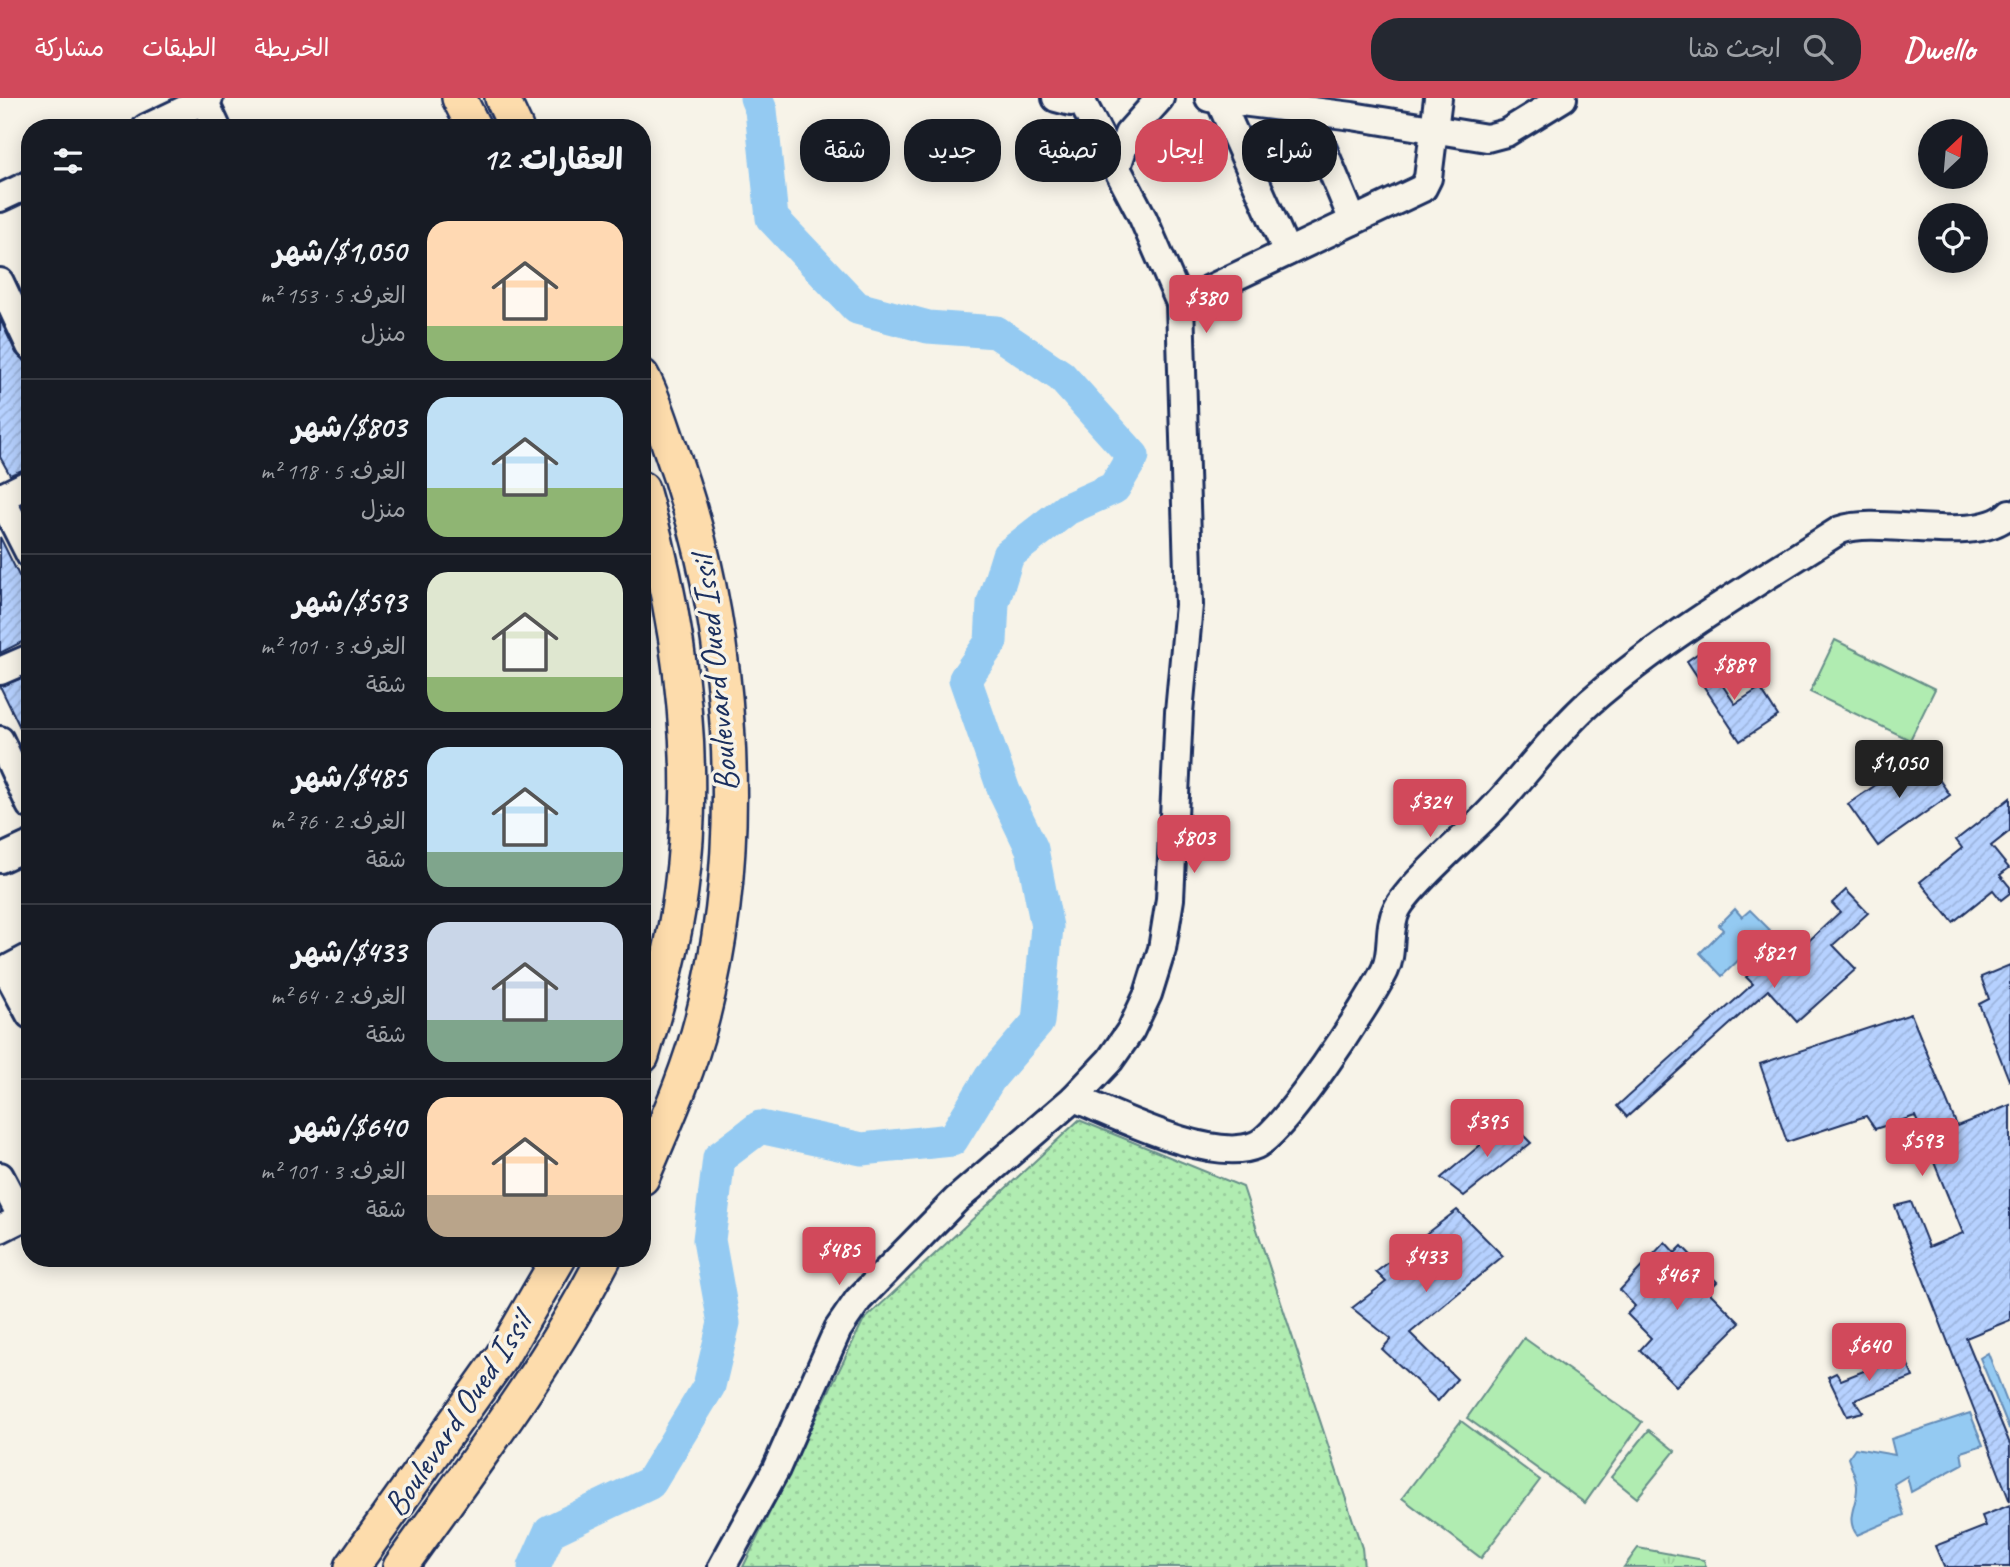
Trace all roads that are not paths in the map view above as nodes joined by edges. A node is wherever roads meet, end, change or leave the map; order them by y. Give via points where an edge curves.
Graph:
1 (459, 98) edge
2 (1160, 98) edge
3 (1438, 98) edge
4 (1563, 98) edge
5 (207, 99) edge
6 (1074, 99) edge
7 (1229, 100) edge
8 (1353, 107) edge
9 (1307, 111) junction
10 (165, 119) edge
11 (214, 119) edge
12 (470, 119) edge
13 (1087, 119) edge
14 (1435, 129) junction
15 (1121, 155) edge
16 (1121, 175) edge
17 (21, 188) edge
18 (0, 198) edge
19 (1353, 221) junction
20 (1287, 252) junction
21 (0, 282) edge
22 (1180, 303) junction
23 (14, 307) edge
24 (21, 324) edge
25 (651, 400) edge
26 (21, 487) edge
27 (0, 497) edge
28 (2010, 513) edge
29 (651, 520) edge
30 (21, 538) edge
31 (21, 662) edge
32 (0, 671) edge
33 (11, 761) edge
34 (21, 784) edge
35 (21, 849) edge
36 (0, 859) edge
37 (21, 962) edge
38 (3, 971) edge
39 (21, 1000) edge
40 (651, 1025) edge
41 (1074, 1098) junction
42 (651, 1154) edge
43 (0, 1176) edge
44 (17, 1220) edge
45 (554, 1267) edge
46 (599, 1267) edge
47 (352, 1567) edge
48 (400, 1567) edge
49 (722, 1567) edge

1 - 12 main road
2 - 15 street via 1128,134
3 - 14 street
4 - 14 street via 1496,137
5 - 10 street
5 - 11 street
6 - 13 street
7 - 9 street
7 - 20 street
8 - 9 street
8 - 14 street
9 - 19 street
14 - 19 street via 1423,188
16 - 22 street
17 - 18 street
19 - 20 street
20 - 22 street
21 - 23 street
22 - 41 street via 1189,605 1170,899 1149,994 1110,1060
23 - 24 street
25 - 42 main road, Boulevard Oued Issil via 691,504 710,590 727,721 729,822 728,860 702,1020
26 - 27 street
27 - 30 street
28 - 41 street via 1981,526 1840,530 1625,673 1551,739 1491,811 1404,900 1391,930 1390,957 1375,988 1286,1118 1258,1145 1239,1151 1170,1138
29 - 40 main road, Boulevard Oued Issil via 675,635 687,758 682,887 668,966
31 - 32 street
33 - 34 street
35 - 36 street
37 - 38 street
38 - 39 street
41 - 49 street via 956,1200 858,1300 838,1329 776,1469
43 - 44 street
45 - 47 main road, Boulevard Oued Issil via 502,1356
46 - 48 main road, Boulevard Oued Issil via 534,1378

